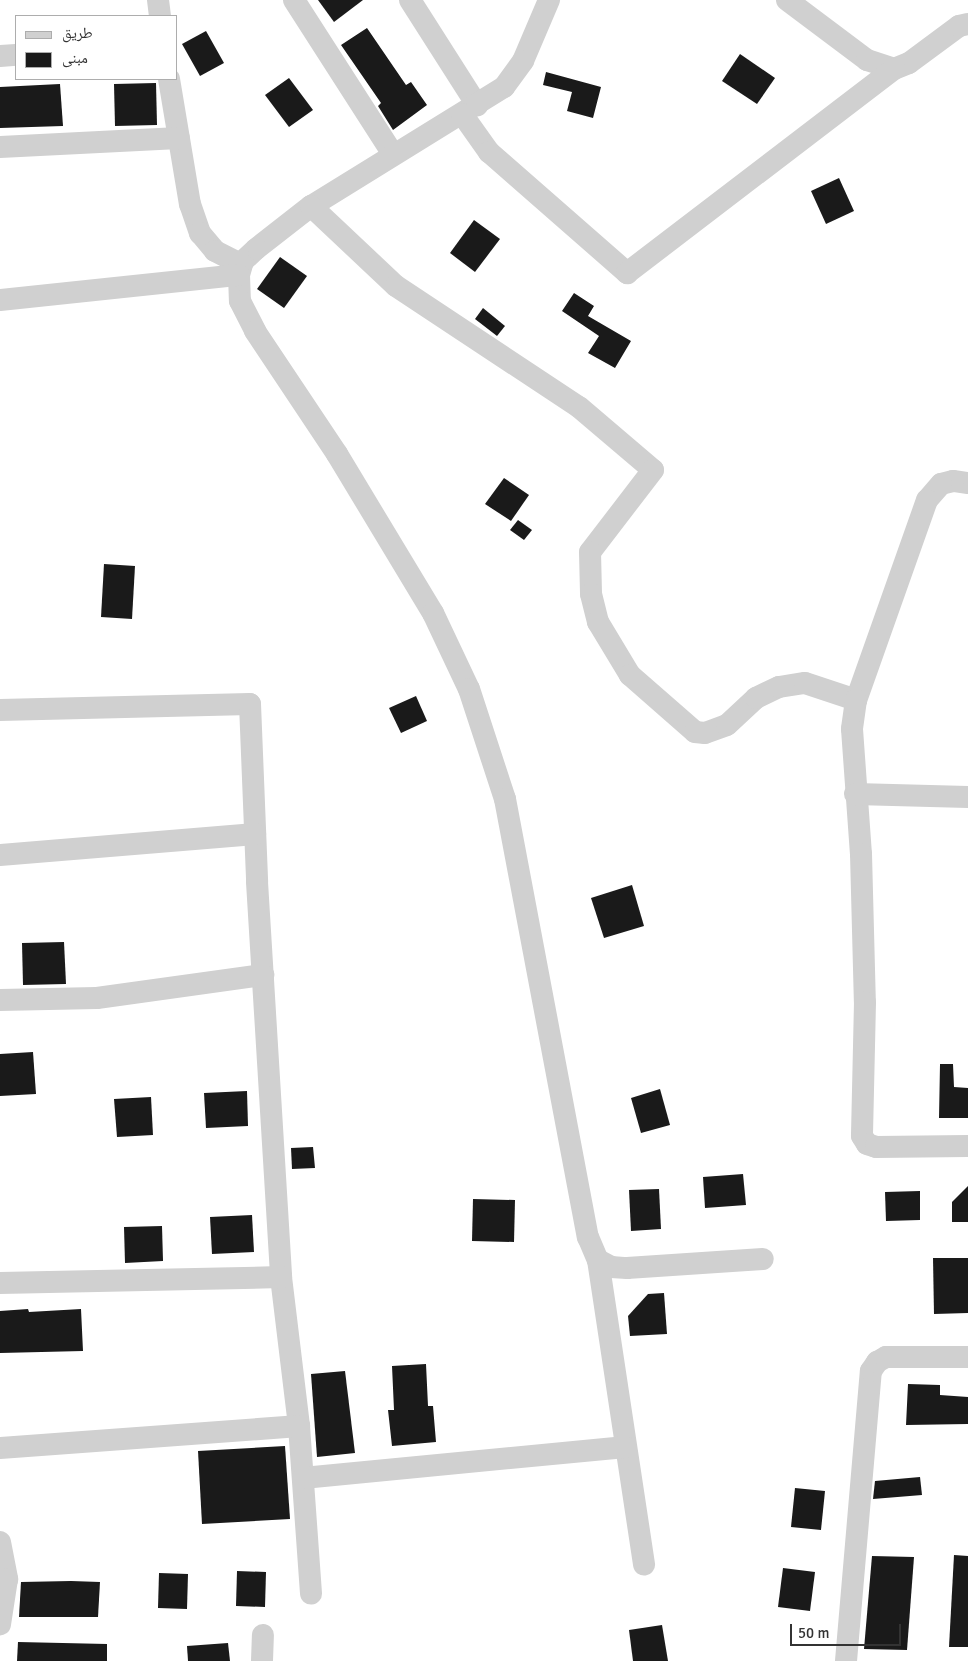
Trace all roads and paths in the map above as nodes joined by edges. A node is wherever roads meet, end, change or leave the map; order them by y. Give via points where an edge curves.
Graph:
1 (158, 0) edge
2 (294, 0) edge
3 (410, 0) edge
4 (549, 0) edge
5 (787, 0) edge
6 (160, 15) edge
7 (968, 24) edge
8 (15, 55) edge
9 (0, 56) edge
10 (894, 69) junction
11 (169, 80) edge
12 (469, 110) junction
13 (179, 138) junction
14 (0, 147) edge
15 (393, 154) junction
16 (311, 206) junction
17 (240, 270) junction
18 (0, 300) edge
19 (968, 483) edge
20 (856, 700) junction
21 (0, 710) edge
22 (855, 794) junction
23 (968, 797) edge
24 (255, 834) junction
25 (0, 855) edge
26 (263, 975) junction
27 (0, 1000) edge
28 (968, 1146) edge
29 (762, 1259) dead end
30 (598, 1260) junction
31 (281, 1277) junction
32 (0, 1283) edge
33 (968, 1357) edge
34 (299, 1426) junction
35 (626, 1447) junction
36 (0, 1448) edge
37 (303, 1478) junction
38 (0, 1542) edge
39 (644, 1564) dead end
40 (311, 1594) dead end
41 (0, 1624) edge
42 (263, 1635) dead end
43 (262, 1661) edge
44 (846, 1661) edge

1 - 6 street
2 - 15 street
3 - 12 street
4 - 12 street via 523,61 504,87
5 - 10 street via 867,60
7 - 10 street via 959,26 909,63
8 - 9 street
10 - 12 street via 627,273 489,152
11 - 13 street
12 - 15 street
13 - 14 street
13 - 17 street via 190,204 200,233 215,251
15 - 16 street
16 - 17 street via 256,249
16 - 20 street via 396,286 580,407 653,470 590,552 591,594 598,622 630,675 695,732 704,733 727,725 756,698 778,687 805,683
17 - 18 street
17 - 30 street via 240,301 255,331 337,454 418,588 469,690 505,799 588,1237
19 - 20 street via 953,481 941,484 927,500
20 - 22 street via 852,729
21 - 24 street via 250,704
22 - 23 street
22 - 28 street via 861,854 865,1002 862,1136 867,1144 876,1147
24 - 25 street
24 - 26 street
26 - 27 street via 98,998
26 - 31 street
29 - 30 street via 626,1268 611,1267
30 - 35 street
31 - 32 street
31 - 34 street
33 - 44 street via 886,1357 871,1371
34 - 36 street
34 - 37 street
35 - 37 street
35 - 39 street
37 - 40 street
38 - 41 street via 7,1579
42 - 43 street

